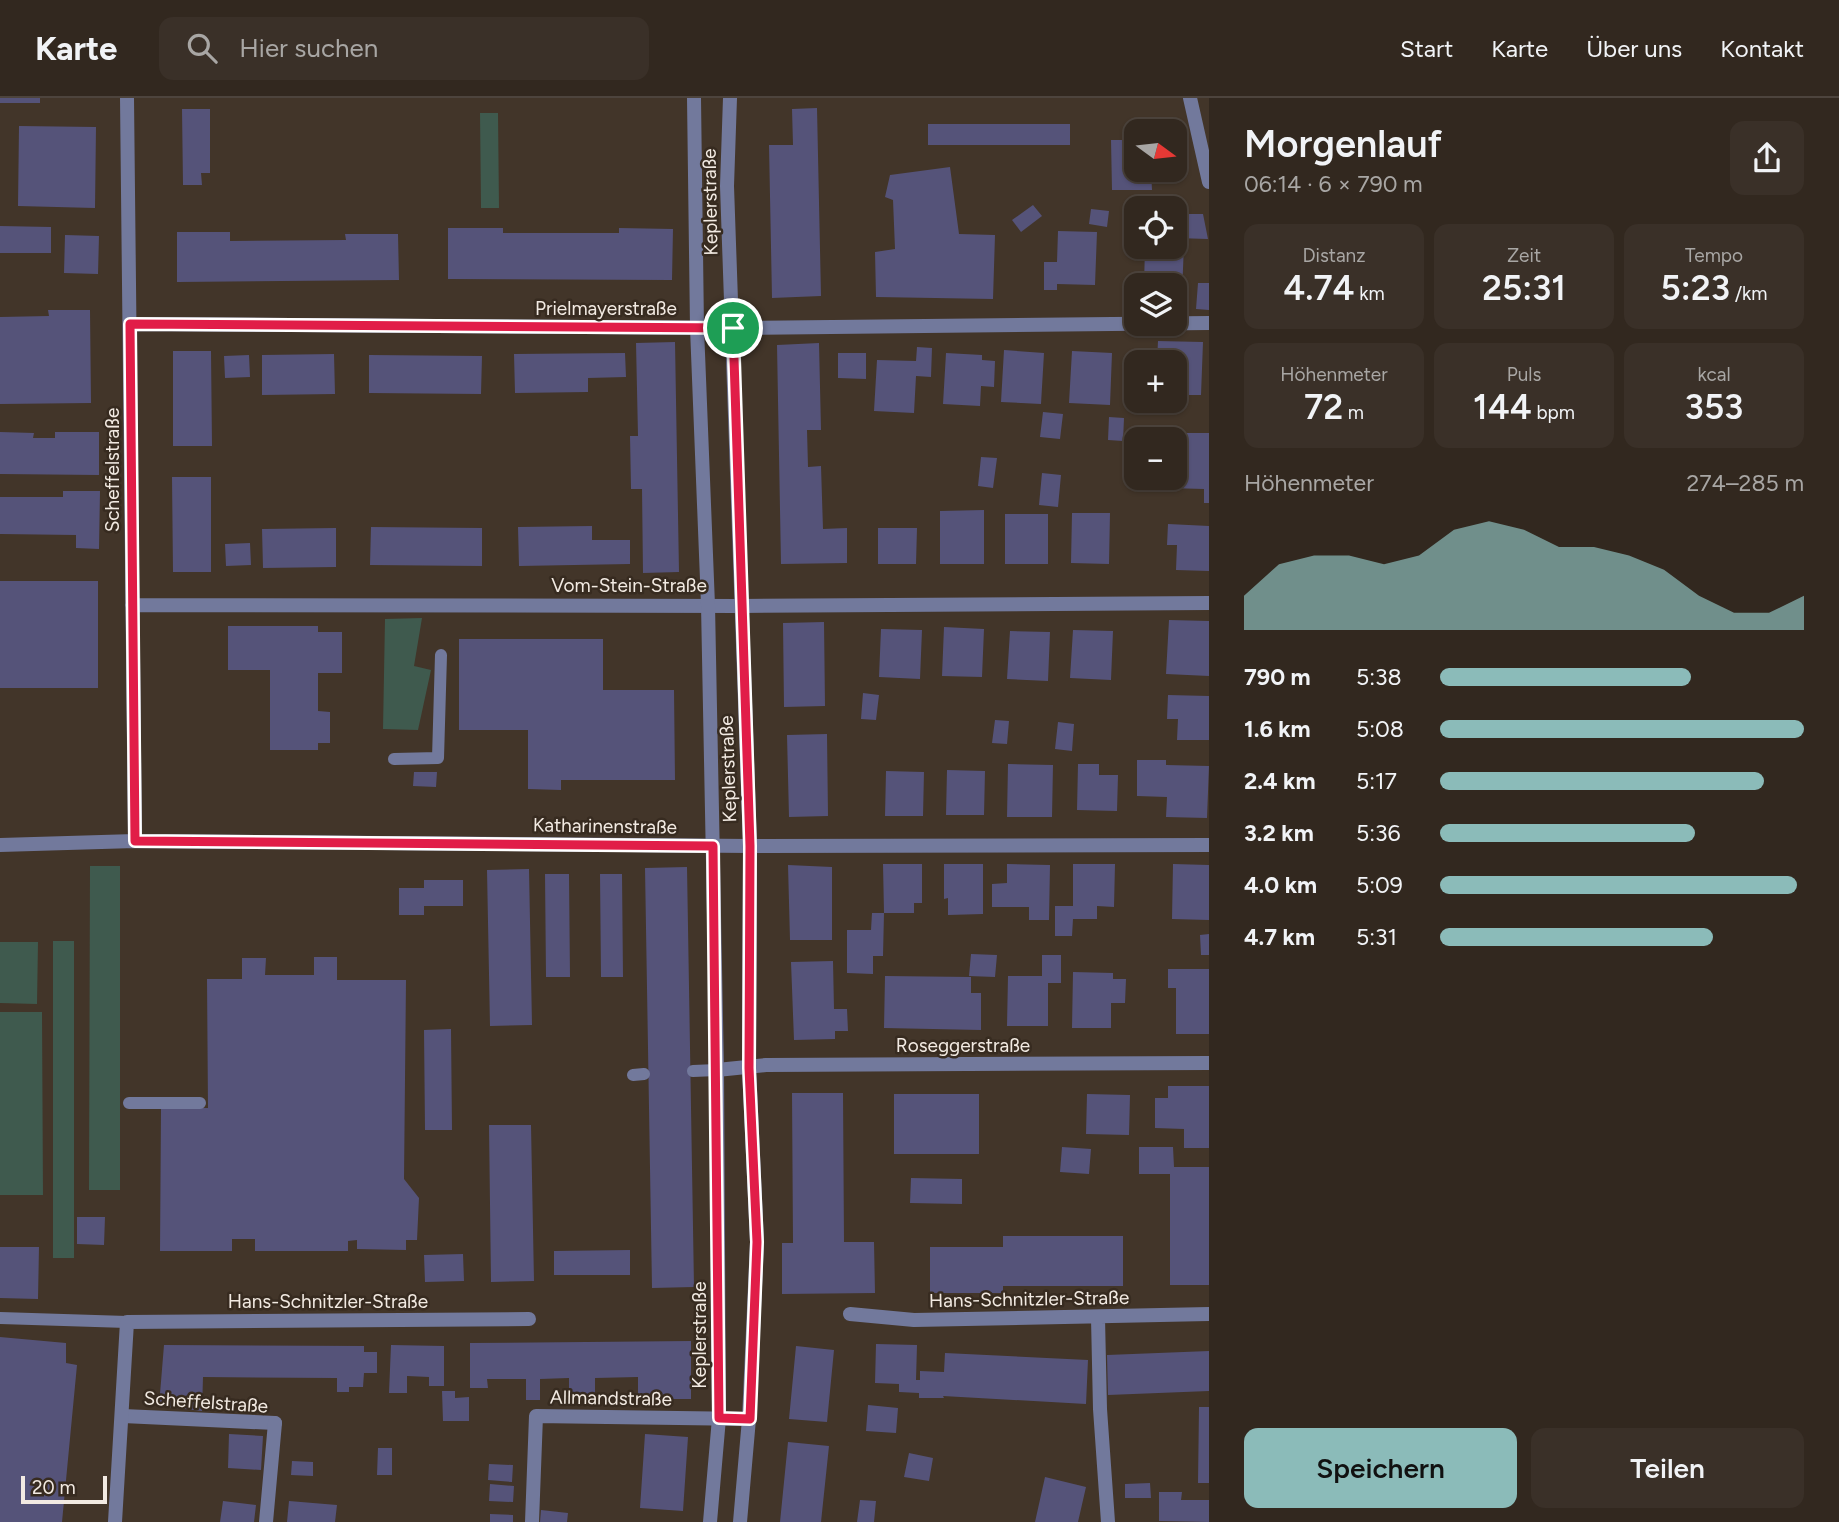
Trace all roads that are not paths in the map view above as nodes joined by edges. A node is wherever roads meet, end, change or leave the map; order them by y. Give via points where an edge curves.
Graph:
1 (127, 98) edge
2 (694, 98) edge
3 (730, 98) edge
4 (1190, 98) edge
5 (1209, 181) edge
6 (1209, 323) edge
7 (130, 324) junction
8 (697, 328) junction
9 (733, 328) junction
10 (1209, 603) edge
11 (132, 605) junction
12 (708, 605) junction
13 (741, 606) junction
14 (441, 655) dead end
15 (394, 759) dead end
16 (135, 841) junction
17 (0, 845) edge
18 (1209, 845) edge
19 (713, 846) junction
20 (750, 846) junction
21 (1209, 1063) edge
22 (749, 1068) junction
23 (716, 1070) junction
24 (693, 1071) dead end
25 (129, 1103) dead end
26 (200, 1103) dead end
27 (850, 1314) dead end
28 (1209, 1314) edge
29 (0, 1318) edge
30 (1098, 1318) junction
31 (529, 1319) dead end
32 (127, 1322) junction
33 (123, 1416) junction
34 (719, 1418) junction
35 (750, 1419) junction
36 (115, 1522) edge
37 (266, 1522) edge
38 (532, 1522) edge
39 (710, 1522) edge
40 (740, 1522) edge
41 (1108, 1522) edge

1 - 7 street, Scheffelstraße
2 - 8 street, Keplerstraße
3 - 9 street, Keplerstraße via 727,186
4 - 5 street
6 - 9 street, Prielmayerstraße
7 - 8 street, Prielmayerstraße
7 - 11 street, Scheffelstraße
8 - 9 street, Prielmayerstraße
8 - 12 street, Keplerstraße
9 - 13 street, Keplerstraße
10 - 13 street, Vom-Stein-Straße
11 - 12 street, Vom-Stein-Straße
11 - 16 street, Scheffelstraße
12 - 13 street, Vom-Stein-Straße
12 - 19 street, Keplerstraße
13 - 20 street, Keplerstraße
14 - 15 lane via 438,758
16 - 17 street, Katharinenstraße
16 - 19 street, Katharinenstraße
18 - 20 street, Katharinenstraße
19 - 20 street, Katharinenstraße
19 - 23 street, Keplerstraße
20 - 22 street, Keplerstraße
21 - 22 street, Roseggerstraße
22 - 23 street, Roseggerstraße
22 - 35 street, Keplerstraße via 757,1242
23 - 24 lane
23 - 34 street, Keplerstraße
25 - 26 lane
27 - 30 street, Hans-Schnitzler-Straße via 914,1320
28 - 30 street, Hans-Schnitzler-Straße
29 - 32 lane
30 - 41 street
31 - 32 street, Hans-Schnitzler-Straße
32 - 33 street, Scheffelstraße
33 - 36 street, Scheffelstraße
33 - 37 street, Scheffelstraße via 275,1423
34 - 35 street, Allmandstraße
34 - 38 street, Allmandstraße via 536,1416
34 - 39 street, Keplerstraße
35 - 40 street, Keplerstraße

